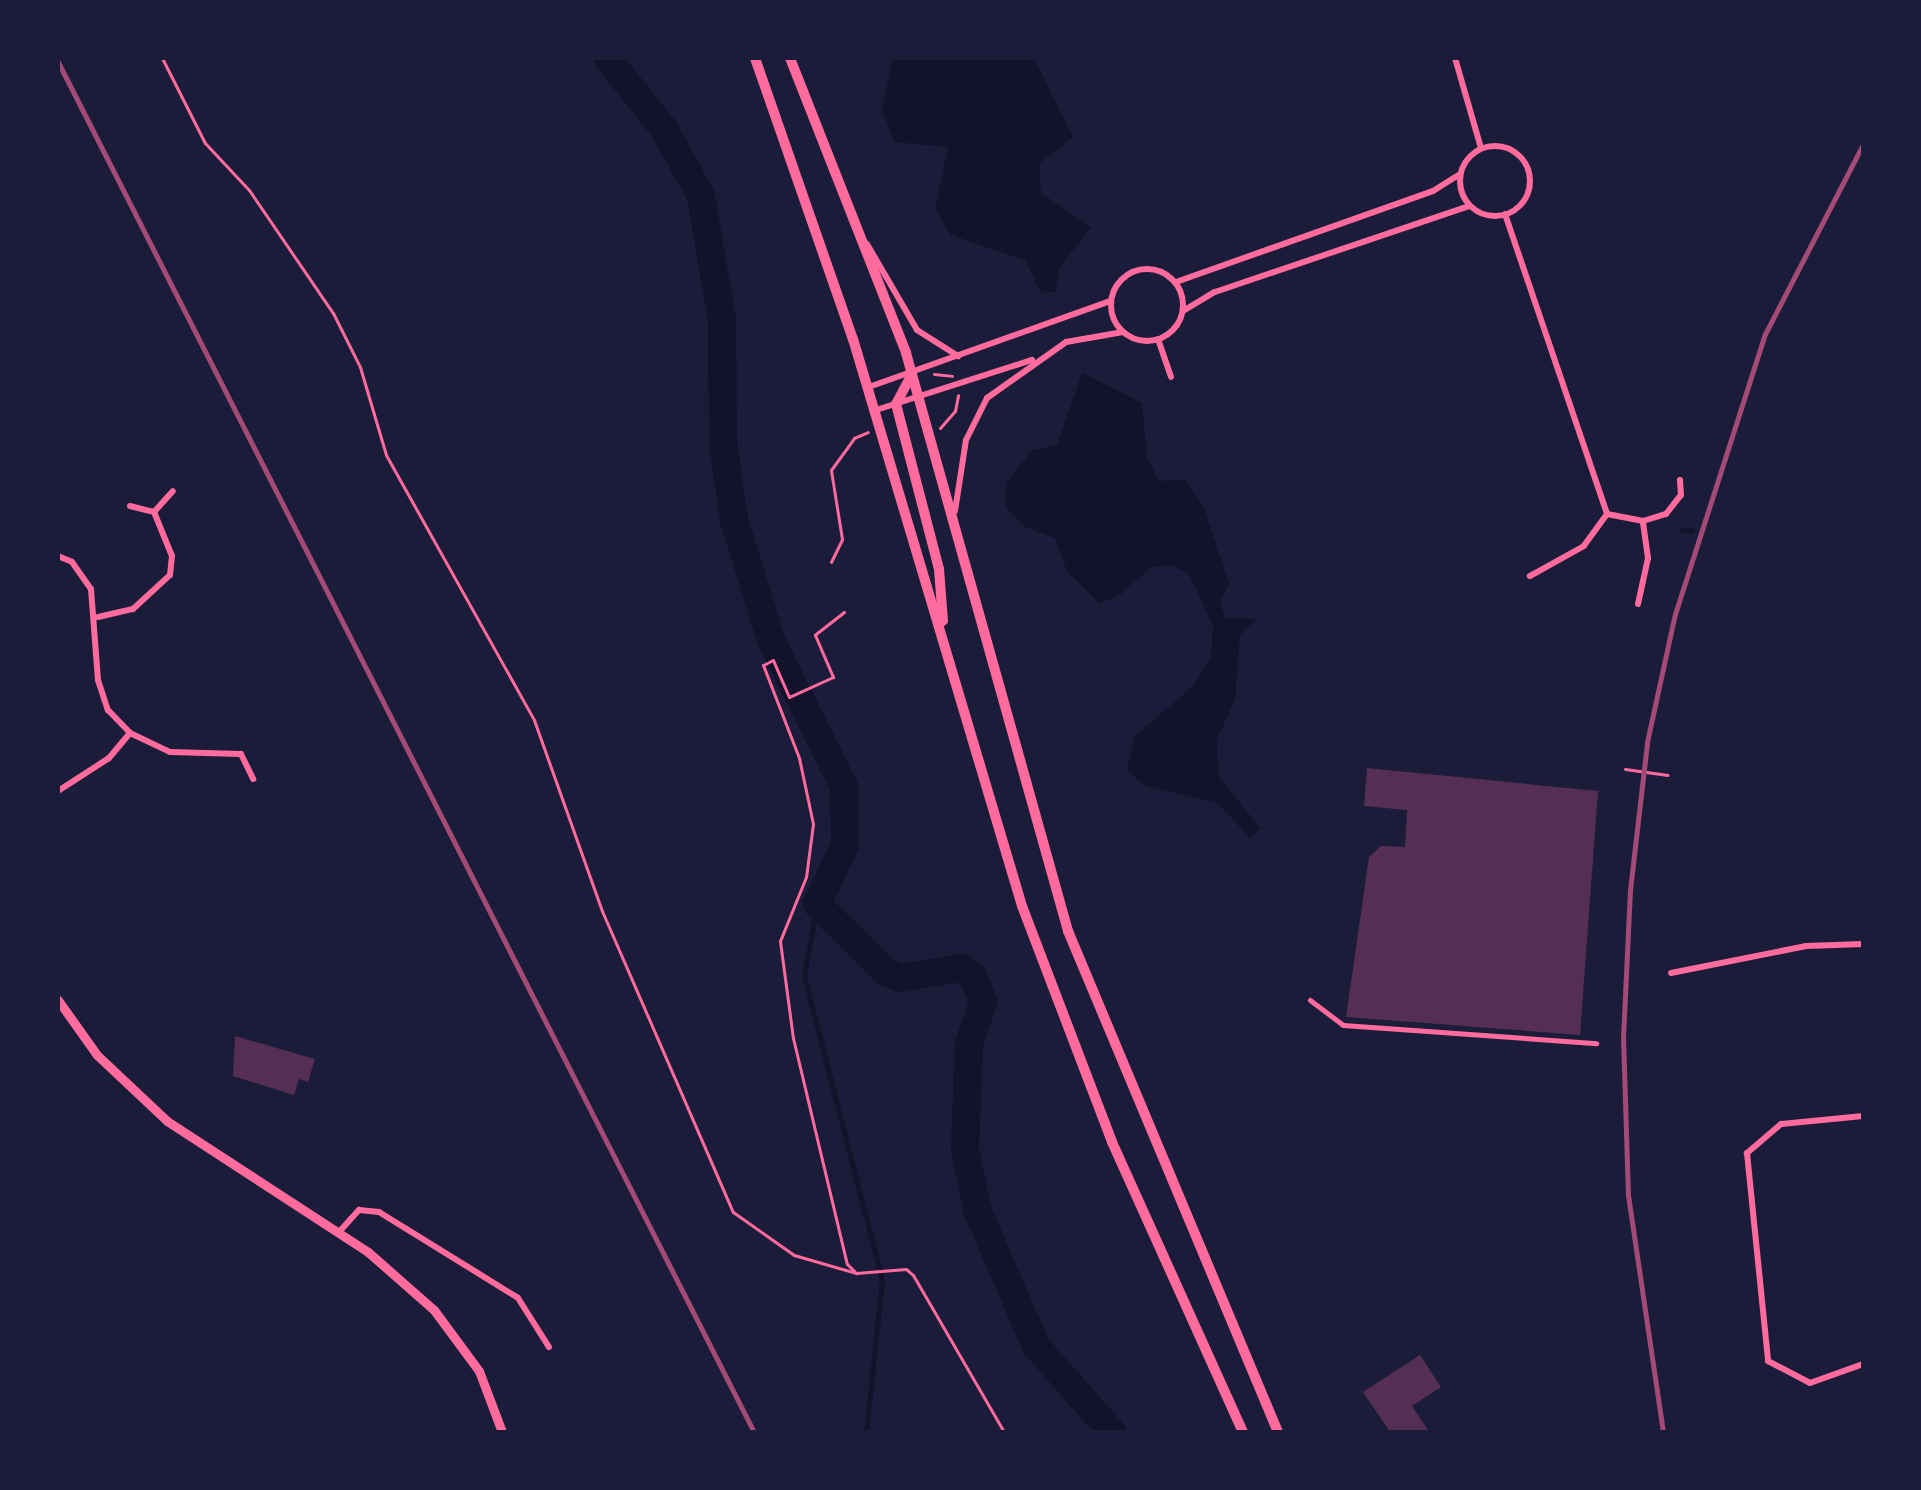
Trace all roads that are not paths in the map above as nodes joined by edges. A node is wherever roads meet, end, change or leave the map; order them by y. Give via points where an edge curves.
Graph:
1 (755, 58) edge
2 (790, 58) edge
3 (1455, 58) edge
4 (1481, 148) junction
5 (1459, 175) junction
6 (1469, 206) junction
7 (1505, 214) junction
8 (864, 237) junction
9 (1176, 282) junction
10 (1110, 301) junction
11 (1183, 311) junction
12 (1123, 332) junction
13 (1158, 339) junction
14 (958, 356) junction
15 (1035, 359) junction
16 (912, 374) junction
17 (1171, 377) dead end
18 (866, 388) junction
19 (919, 396) junction
20 (896, 404) junction
21 (873, 411) junction
22 (1680, 480) dead end
23 (173, 491) dead end
24 (130, 506) dead end
25 (955, 511) junction
26 (154, 512) junction
27 (1607, 514) junction
28 (1643, 521) junction
29 (58, 556) edge
30 (1530, 576) dead end
31 (1638, 604) dead end
32 (98, 617) junction
33 (945, 641) junction
34 (130, 733) junction
35 (253, 779) dead end
36 (58, 791) edge
37 (1863, 944) edge
38 (1671, 973) dead end
39 (58, 1000) edge
40 (1310, 1000) dead end
41 (1596, 1043) dead end
42 (1863, 1116) edge
43 (339, 1232) junction
44 (549, 1347) dead end
45 (1863, 1364) edge
46 (502, 1432) edge
47 (1243, 1432) edge
48 (1278, 1432) edge

1 - 18 main road
2 - 8 main road
3 - 4 street
4 - 5 street
4 - 7 street via 1504,146 1526,165 1527,196
5 - 6 street
5 - 9 street via 1433,191
6 - 7 street via 1490,217
6 - 11 street via 1215,292
7 - 27 street
8 - 14 street via 917,330
8 - 16 main road
9 - 10 street via 1163,271 1131,271
9 - 11 street
10 - 12 street
10 - 14 street
11 - 13 street
12 - 13 street
12 - 15 street via 1088,334
13 - 17 street
14 - 16 street
15 - 19 street
15 - 25 street via 987,398 974,420
16 - 18 street
16 - 19 main road
16 - 20 main road
18 - 21 main road
19 - 20 street
19 - 25 main road
20 - 21 street
20 - 33 main road via 939,569
21 - 33 main road
22 - 28 street via 1675,506
23 - 26 street
24 - 26 street
25 - 48 main road via 1063,918
26 - 32 street via 172,556 170,575 133,609
27 - 28 street
27 - 30 street via 1584,546
28 - 31 street via 1648,558
29 - 32 street via 91,589
32 - 34 street via 98,680 108,710
33 - 47 main road via 990,809 1085,1077
34 - 35 street via 170,752 241,754
34 - 36 street via 109,758
37 - 38 street via 1806,946
39 - 43 main road via 97,1055 167,1121
40 - 41 street via 1343,1025
42 - 45 street via 1781,1124 1747,1153 1768,1361 1810,1383
43 - 44 street via 359,1210 379,1212 518,1298
43 - 46 main road via 452,1330 479,1371

